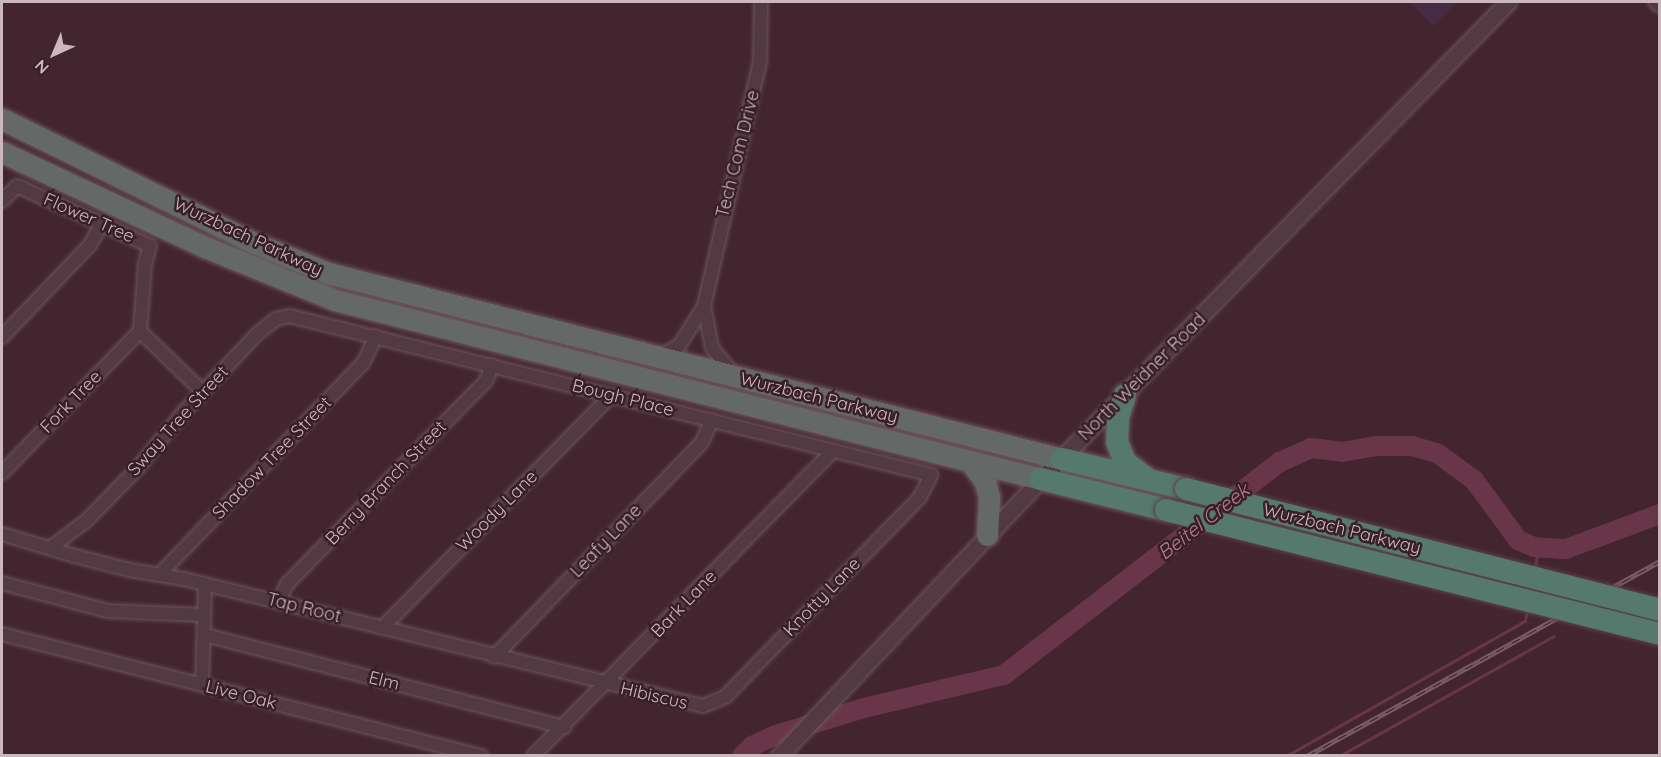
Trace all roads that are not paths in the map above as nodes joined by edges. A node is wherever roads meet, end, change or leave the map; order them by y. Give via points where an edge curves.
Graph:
1 (761, 2) edge
2 (1508, 2) edge
3 (1654, 2) edge
4 (1659, 6) edge
5 (2, 119) edge
6 (2, 152) edge
7 (2, 201) edge
8 (102, 224) junction
9 (704, 306) junction
10 (314, 321) joint
11 (140, 331) junction
12 (376, 336) junction
13 (2, 337) edge
14 (658, 357) junction
15 (492, 365) junction
16 (738, 377) junction
17 (203, 392) junction
18 (612, 395) junction
19 (1125, 395) junction
20 (712, 420) junction
21 (833, 451) junction
22 (1062, 459) junction
23 (970, 461) junction
24 (2, 473) edge
25 (931, 475) joint
26 (1041, 479) junction
27 (1149, 479) junction
28 (2, 534) edge
29 (987, 535) junction
30 (50, 548) junction
31 (159, 575) junction
32 (2, 583) edge
33 (205, 584) junction
34 (278, 602) junction
35 (1659, 609) edge
36 (203, 615) junction
37 (382, 628) junction
38 (2, 634) edge
39 (1659, 634) edge
40 (204, 635) junction
41 (494, 657) junction
42 (202, 685) junction
43 (606, 685) junction
44 (703, 706) joint
45 (564, 727) junction
46 (782, 752) edge
47 (482, 756) edge
48 (533, 756) edge

1 - 9 street, Tech Com Drive via 760,61
2 - 19 street, North Weidner Road
3 - 4 street
5 - 14 highway, Wurzbach Parkway via 254,243 327,273
6 - 23 highway, Wurzbach Parkway via 205,247 335,300
7 - 8 street, Flower Tree via 16,187
8 - 11 street, Flower Tree via 150,246
8 - 13 street via 90,245
9 - 14 street, Tech Com Drive via 679,346
9 - 16 street, Tech Com Drive via 712,348
10 - 12 street, Bough Place
10 - 17 street, Sway Tree Street via 290,316 276,319
11 - 17 street
11 - 24 street, Fork Tree
12 - 15 street, Bough Place
12 - 31 street, Shadow Tree Street via 363,363
14 - 16 highway, Wurzbach Parkway
15 - 18 street, Bough Place
15 - 34 street, Berry Branch Street via 486,381 287,584
16 - 22 highway, Wurzbach Parkway
17 - 30 street, Sway Tree Street via 86,521
18 - 20 street, Bough Place
18 - 37 street, Woody Lane
19 - 22 street, North Weidner Road
19 - 27 highway via 1116,442 1125,462
20 - 21 street, Bough Place
20 - 41 street, Leafy Lane via 702,442
21 - 25 street, Bough Place
21 - 43 street, Bark Lane
22 - 26 street, North Weidner Road
22 - 27 highway, Wurzbach Parkway
23 - 26 highway, Wurzbach Parkway
23 - 29 highway via 990,497
25 - 44 street, Knotty Lane via 920,496 725,697
26 - 29 street, North Weidner Road
26 - 39 highway, Wurzbach Parkway, bridge
27 - 35 highway, Wurzbach Parkway, bridge
28 - 30 street, Tap Root
29 - 46 street, North Weidner Road
30 - 31 street, Tap Root
31 - 33 street, Tap Root
32 - 36 street via 108,610
33 - 34 street, Tap Root
33 - 36 street
34 - 37 street, Tap Root
36 - 40 street
37 - 41 street, Tap Root
38 - 42 street, Live Oak
40 - 42 street
40 - 45 street, Elm
41 - 43 street, Tap Root
42 - 47 street, Live Oak
43 - 44 street, Hibiscus
43 - 45 street, Bark Lane
45 - 48 street, Bark Lane

